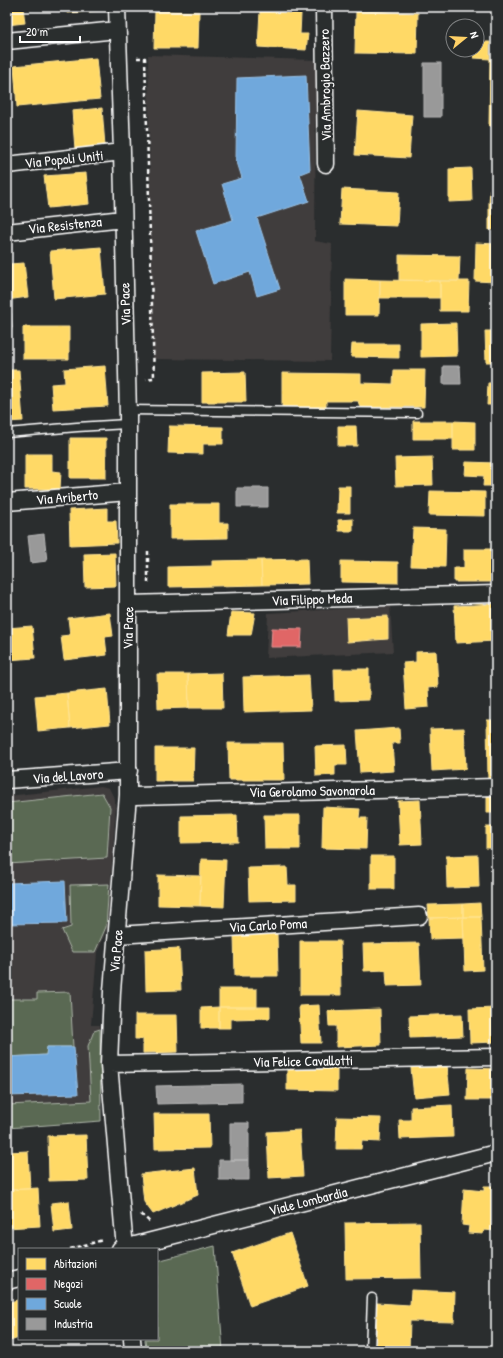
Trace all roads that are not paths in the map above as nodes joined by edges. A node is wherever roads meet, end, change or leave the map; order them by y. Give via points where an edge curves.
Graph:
1 (117, 7) edge
2 (324, 7) edge
3 (117, 30) junction
4 (7, 41) edge
5 (122, 152) junction
6 (326, 164) dead end
7 (7, 165) edge
8 (123, 219) junction
9 (7, 232) edge
10 (417, 413) dead end
11 (127, 417) junction
12 (7, 433) edge
13 (128, 492) junction
14 (7, 502) edge
15 (496, 594) edge
16 (129, 604) junction
17 (128, 771) junction
18 (7, 780) edge
19 (496, 787) edge
20 (128, 795) junction
21 (419, 916) dead end
22 (117, 935) junction
23 (496, 1057) edge
24 (110, 1064) junction
25 (496, 1153) edge
26 (124, 1248) edge
27 (128, 1248) edge
28 (18, 1278) edge
29 (7, 1281) edge
30 (372, 1298) dead end
31 (132, 1340) edge
32 (133, 1351) edge
33 (370, 1351) edge

1 - 3 street, Via Pace
2 - 6 street, Via Ambrogio Bazzero
3 - 4 street
3 - 5 street, Via Pace
5 - 7 street, Via Popoli Uniti
5 - 8 street, Via Pace
8 - 9 street, Via Resistenza
8 - 11 street, Via Pace
10 - 11 lane
11 - 12 lane via 77,427
11 - 13 street, Via Pace
13 - 14 street, Via Ariberto
13 - 16 street, Via Pace
15 - 16 street, Via Filippo Meda
16 - 17 street, Via Pace
17 - 18 street, Via del Lavoro
17 - 20 street, Via Pace
19 - 20 street, Via Gerolamo Savonarola
20 - 22 street, Via Pace
21 - 22 street, Via Carlo Poma
22 - 24 street, Via Pace
23 - 24 street, Via Felice Cavallotti
24 - 26 street, Via Pace
25 - 27 street, Viale Lombardia
28 - 29 street
30 - 33 lane
31 - 32 street

